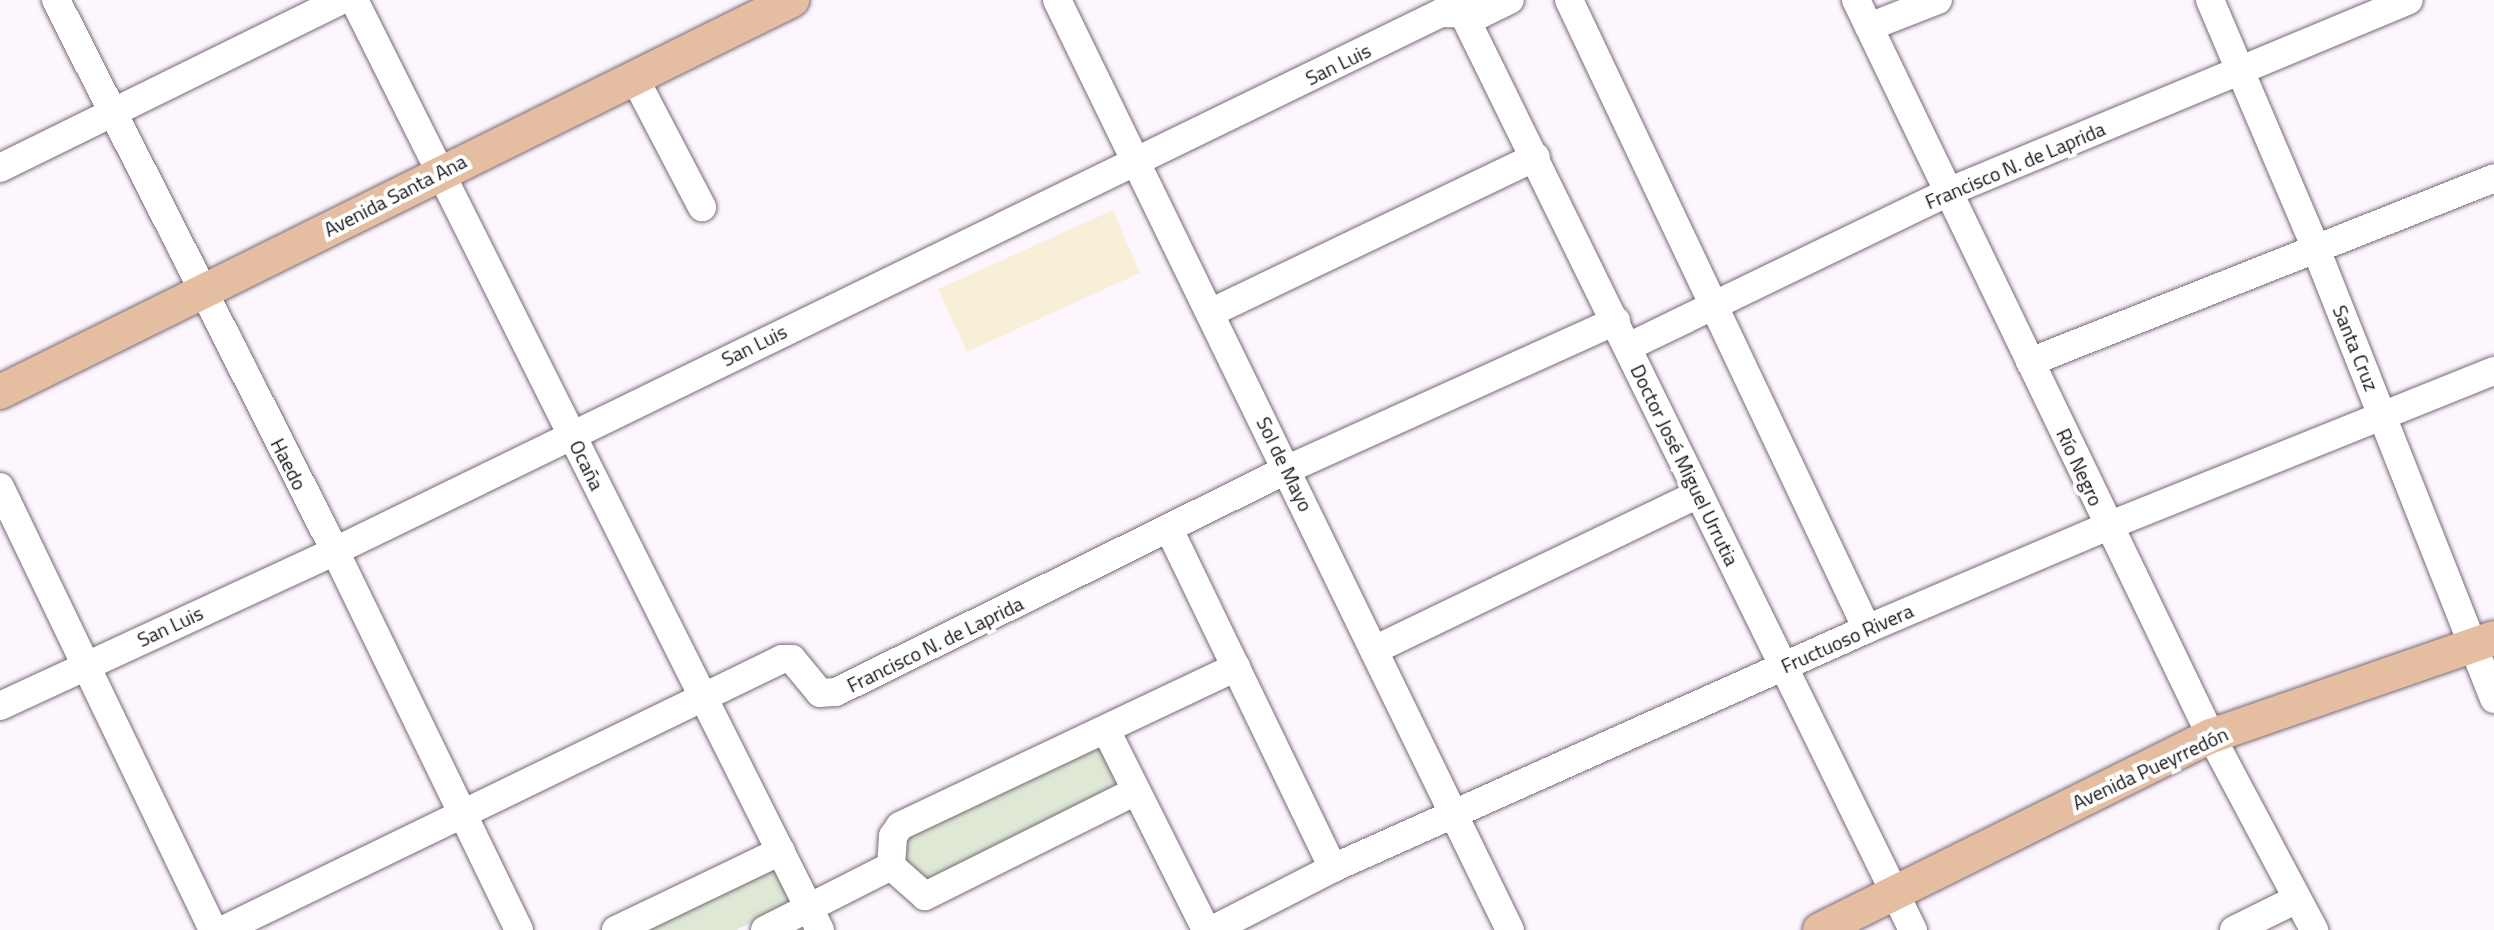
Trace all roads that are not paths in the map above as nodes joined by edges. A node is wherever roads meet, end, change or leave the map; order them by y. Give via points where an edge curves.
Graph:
1 (56, 0) edge
2 (342, 0) edge
3 (354, 0) edge
4 (792, 0) edge
5 (1057, 0) edge
6 (1510, 0) edge
7 (1569, 0) edge
8 (1856, 0) edge
9 (1938, 0) edge
10 (2210, 0) edge
11 (2409, 0) edge
12 (1461, 8) edge
13 (1869, 27) junction
14 (2239, 70) junction
15 (634, 77) junction
16 (110, 115) junction
17 (1536, 157) junction
18 (1138, 163) junction
19 (0, 168) edge
20 (440, 172) junction
21 (2494, 178) edge
22 (1948, 192) junction
23 (702, 207) dead end
24 (2316, 249) junction
25 (201, 293) junction
26 (1713, 306) junction
27 (1212, 312) junction
28 (1616, 321) junction
29 (1628, 347) junction
30 (2030, 362) junction
31 (2494, 371) edge
32 (0, 392) edge
33 (2383, 417) junction
34 (571, 432) junction
35 (1288, 469) junction
36 (0, 487) edge
37 (1698, 494) junction
38 (2108, 526) junction
39 (1169, 529) junction
40 (335, 551) junction
41 (1867, 629) junction
42 (2483, 642) edge
43 (1374, 650) junction
44 (85, 665) junction
45 (1785, 665) junction
46 (1236, 667) junction
47 (703, 698) junction
48 (2494, 699) edge
49 (0, 706) edge
50 (1106, 730) junction
51 (2211, 736) junction
52 (1136, 791) junction
53 (462, 814) junction
54 (1454, 814) junction
55 (781, 851) junction
56 (891, 866) junction
57 (1333, 868) junction
58 (1895, 893) junction
59 (2297, 899) junction
60 (815, 919) edge
61 (213, 930) edge
62 (223, 930) edge
63 (519, 930) edge
64 (616, 930) edge
65 (765, 930) edge
66 (1209, 930) edge
67 (1510, 930) edge
68 (1820, 930) edge
69 (1913, 930) edge
70 (2234, 930) edge
71 (2314, 930) edge

1 - 16 street, Haedo
2 - 16 street
3 - 20 street, Ocaña
4 - 15 main road, Avenida Santa Ana
5 - 18 street, Sol de Mayo
6 - 12 street, San Luis
7 - 26 street
8 - 13 street, Río Negro
9 - 13 street
10 - 14 street, Santa Cruz
11 - 14 street, Francisco N. de Laprida
12 - 17 street, Doctor José Miguel Urrutia
12 - 18 street, San Luis via 1441,13
13 - 22 street, Río Negro
14 - 22 street, Francisco N. de Laprida
14 - 24 street, Santa Cruz
15 - 20 main road, Avenida Santa Ana
15 - 23 street
16 - 19 street
16 - 25 street, Haedo
17 - 27 street
17 - 28 street, Doctor José Miguel Urrutia
18 - 27 street, Sol de Mayo
18 - 34 street, San Luis
20 - 25 main road, Avenida Santa Ana
20 - 34 street, Ocaña
21 - 24 street
22 - 26 street, Francisco N. de Laprida
22 - 30 street, Río Negro
24 - 30 street
24 - 33 street, Santa Cruz
25 - 32 main road, Avenida Santa Ana
25 - 40 street, Haedo
26 - 29 street, Francisco N. de Laprida
26 - 41 street
27 - 35 street, Sol de Mayo
28 - 29 street, Doctor José Miguel Urrutia
28 - 35 street, Francisco N. de Laprida
29 - 37 street, Doctor José Miguel Urrutia
30 - 38 street, Río Negro
31 - 33 street, Fructuoso Rivera
33 - 38 street, Fructuoso Rivera
33 - 42 street, Santa Cruz
34 - 40 street, San Luis
34 - 47 street, Ocaña
35 - 39 street, Francisco N. de Laprida
35 - 43 street, Sol de Mayo
36 - 44 street
37 - 43 street
37 - 45 street, Doctor José Miguel Urrutia
38 - 41 street, Fructuoso Rivera
38 - 51 street, Río Negro
39 - 46 street
39 - 47 street, Francisco N. de Laprida via 836,692 820,693 792,659 782,659
40 - 44 street, San Luis
40 - 53 street, Haedo
41 - 45 street, Fructuoso Rivera
42 - 48 street, Santa Cruz
42 - 51 main road, Avenida Pueyrredón
43 - 54 street, Sol de Mayo
44 - 49 street, San Luis
44 - 61 street
45 - 54 street, Fructuoso Rivera
45 - 58 street, Doctor José Miguel Urrutia
46 - 50 street
46 - 57 street
47 - 53 street, Francisco N. de Laprida
47 - 55 street, Ocaña
50 - 52 street
50 - 56 street via 900,826 893,836
51 - 58 main road, Avenida Pueyrredón
51 - 59 street, Río Negro
52 - 56 street via 925,896
52 - 66 street
53 - 62 street, Francisco N. de Laprida
53 - 63 street, Haedo
54 - 57 street, Fructuoso Rivera
54 - 67 street, Sol de Mayo
55 - 60 street, Ocaña
55 - 64 street
56 - 60 street
57 - 66 street, Fructuoso Rivera
58 - 68 main road, Avenida Pueyrredón
58 - 69 street, Doctor José Miguel Urrutia
59 - 70 street
59 - 71 street, Río Negro
60 - 65 street

